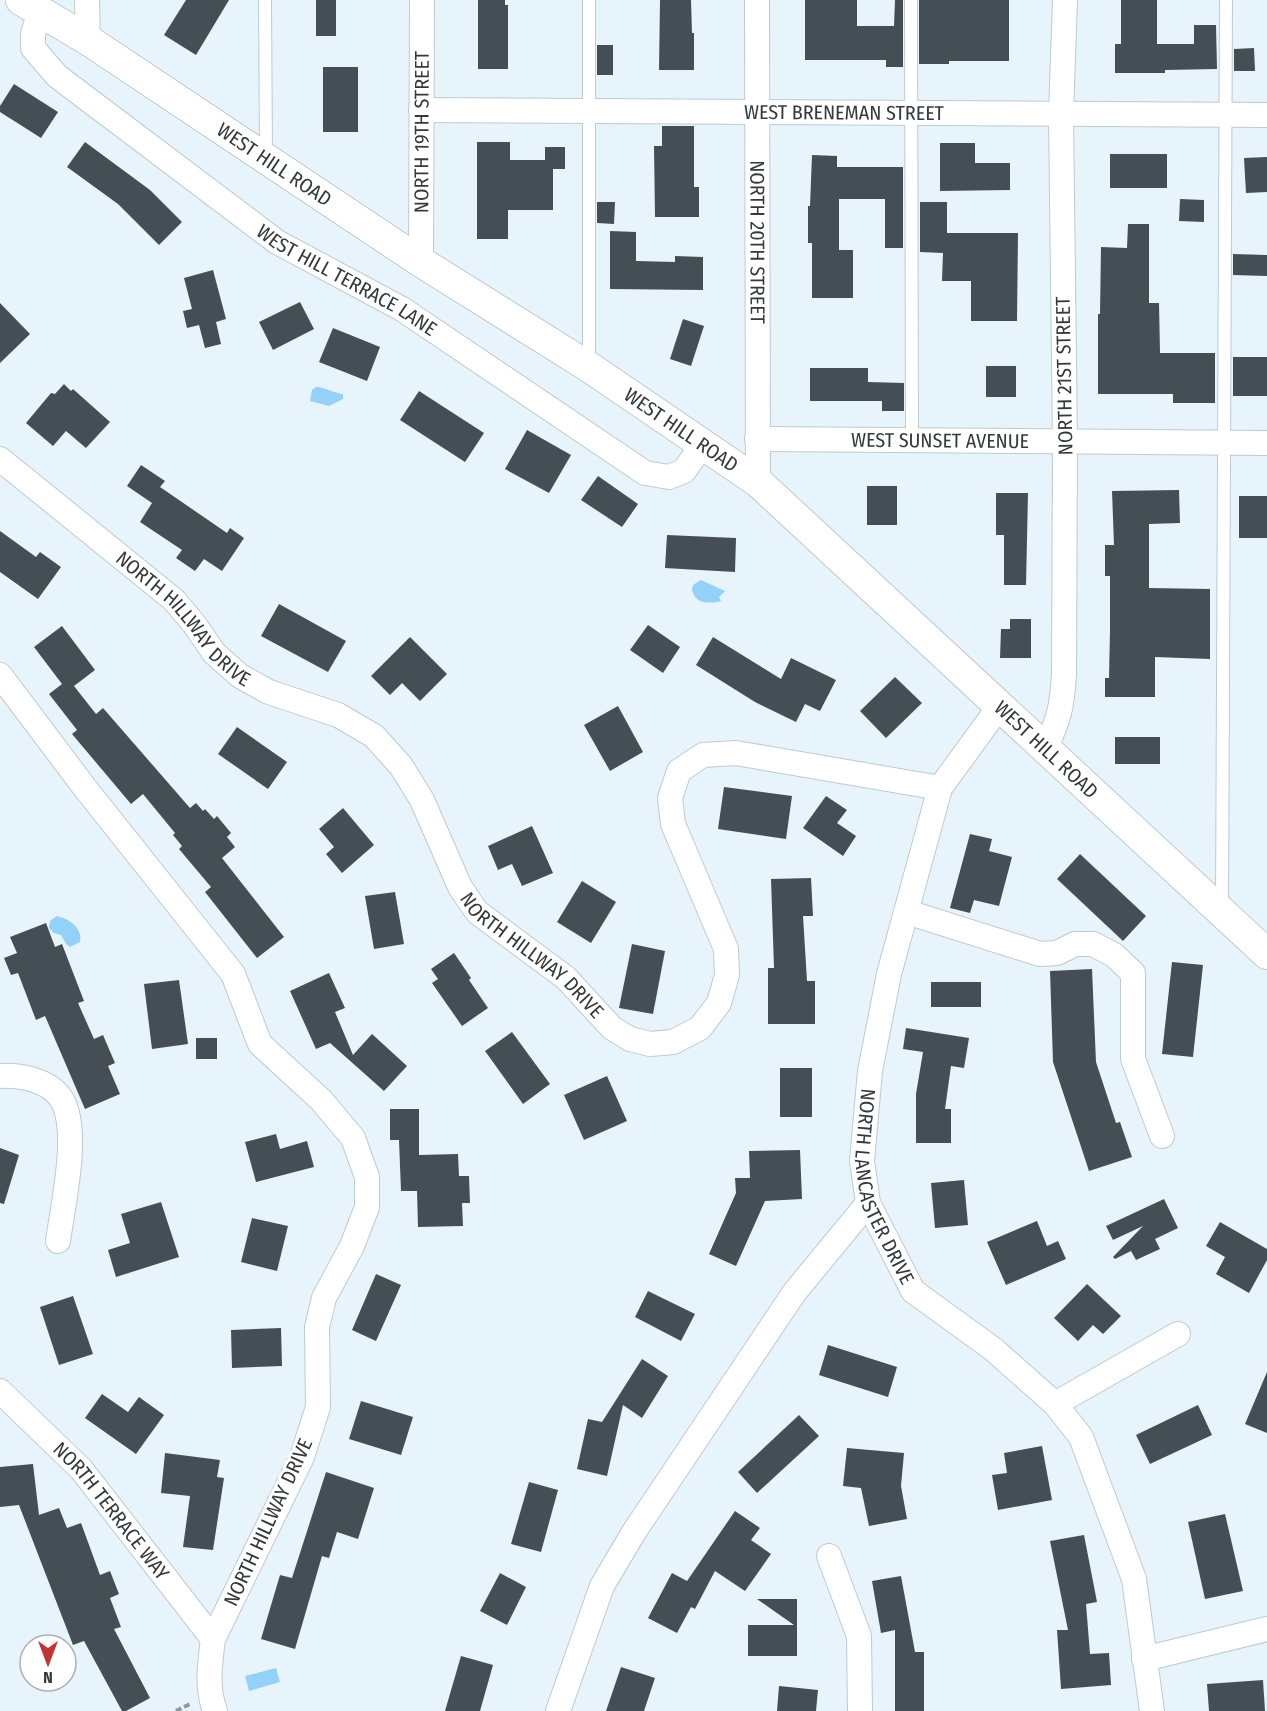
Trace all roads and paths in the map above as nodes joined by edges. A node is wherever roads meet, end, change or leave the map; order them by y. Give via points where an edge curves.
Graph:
1 (87, 0) edge
2 (265, 0) edge
3 (422, 0) edge
4 (589, 0) edge
5 (757, 0) edge
6 (911, 0) edge
7 (1065, 0) edge
8 (1226, 0) edge
9 (31, 6) edge
10 (88, 40) junction
11 (421, 110) junction
12 (589, 111) junction
13 (757, 112) junction
14 (911, 113) junction
15 (1061, 114) junction
16 (1225, 115) junction
17 (1267, 115) edge
18 (266, 159) junction
19 (421, 262) junction
20 (589, 367) junction
21 (757, 439) junction
22 (912, 440) junction
23 (1065, 442) junction
24 (1224, 443) junction
25 (1267, 443) edge
26 (703, 444) junction
27 (0, 459) edge
28 (758, 482) junction
29 (0, 675) edge
30 (999, 707) junction
31 (1045, 749) junction
32 (940, 788) junction
33 (907, 912) junction
34 (1222, 913) junction
35 (1267, 954) edge
36 (0, 1076) edge
37 (1162, 1136) dead end
38 (868, 1203) junction
39 (58, 1240) dead end
40 (1178, 1334) dead end
41 (0, 1391) edge
42 (1055, 1404) junction
43 (829, 1556) dead end
44 (1267, 1629) edge
45 (213, 1639) junction
46 (1144, 1659) junction
47 (215, 1711) edge
48 (558, 1711) edge
49 (860, 1711) edge
50 (1152, 1711) edge

1 - 10 street
2 - 18 lane
3 - 11 street, NORTH 19TH STREET
4 - 12 lane
5 - 13 street, NORTH 20TH STREET
6 - 14 lane
7 - 15 street, NORTH 21ST STREET
8 - 16 lane
9 - 10 street, WEST HILL ROAD
9 - 26 street, WEST HILL TERRACE LANE via 33,48 57,76 277,242 402,309 645,473 669,477 684,471
10 - 18 street, WEST HILL ROAD
11 - 12 street, WEST BRENEMAN STREET
11 - 19 street, NORTH 19TH STREET
12 - 13 street, WEST BRENEMAN STREET
12 - 20 lane
13 - 14 street, WEST BRENEMAN STREET
13 - 21 street, NORTH 20TH STREET
14 - 15 street, WEST BRENEMAN STREET
14 - 22 lane
15 - 16 street, WEST BRENEMAN STREET
15 - 23 street, NORTH 21ST STREET
16 - 17 street, WEST BRENEMAN STREET
16 - 24 lane
18 - 19 street, WEST HILL ROAD
19 - 20 street, WEST HILL ROAD
20 - 26 street, WEST HILL ROAD
21 - 22 street, WEST SUNSET AVENUE
21 - 28 street, NORTH 20TH STREET
22 - 23 street, WEST SUNSET AVENUE
23 - 24 street, WEST SUNSET AVENUE
23 - 31 street, NORTH 21ST STREET via 1062,707
24 - 25 street, WEST SUNSET AVENUE
24 - 34 lane
26 - 28 street, WEST HILL ROAD
27 - 32 street, NORTH HILLWAY DRIVE via 174,600 214,653 240,676 269,692 338,715 374,736 422,800 460,887 477,912 566,978 612,1028 630,1039 650,1044 674,1042 700,1028 718,1003 727,975 726,949 673,824 670,798 679,771 703,755 736,753
28 - 30 street, WEST HILL ROAD
29 - 45 street, NORTH HILLWAY DRIVE via 234,974 260,1044 321,1100 353,1138 367,1177 367,1207 352,1246 324,1298 317,1327 318,1407 302,1457
30 - 31 street, WEST HILL ROAD
30 - 32 street, NORTH LANCASTER DRIVE
31 - 34 street, WEST HILL ROAD
32 - 33 street, NORTH LANCASTER DRIVE
33 - 37 street via 1040,954 1075,944 1093,944 1114,956 1133,973 1133,1059
33 - 38 street, NORTH LANCASTER DRIVE via 889,974 870,1071 862,1161
34 - 35 street, WEST HILL ROAD
36 - 39 street via 17,1075 45,1084 61,1098 70,1123
38 - 42 street, NORTH LANCASTER DRIVE via 913,1291 993,1349
38 - 48 street via 794,1293 629,1541 602,1586
40 - 42 street
41 - 45 street, NORTH TERRACE WAY via 81,1469
42 - 46 street, NORTH LANCASTER DRIVE via 1081,1437 1134,1579
43 - 49 street via 859,1636
44 - 46 street
45 - 47 street, NORTH HILLWAY DRIVE via 209,1672
46 - 50 street, NORTH LANCASTER DRIVE

